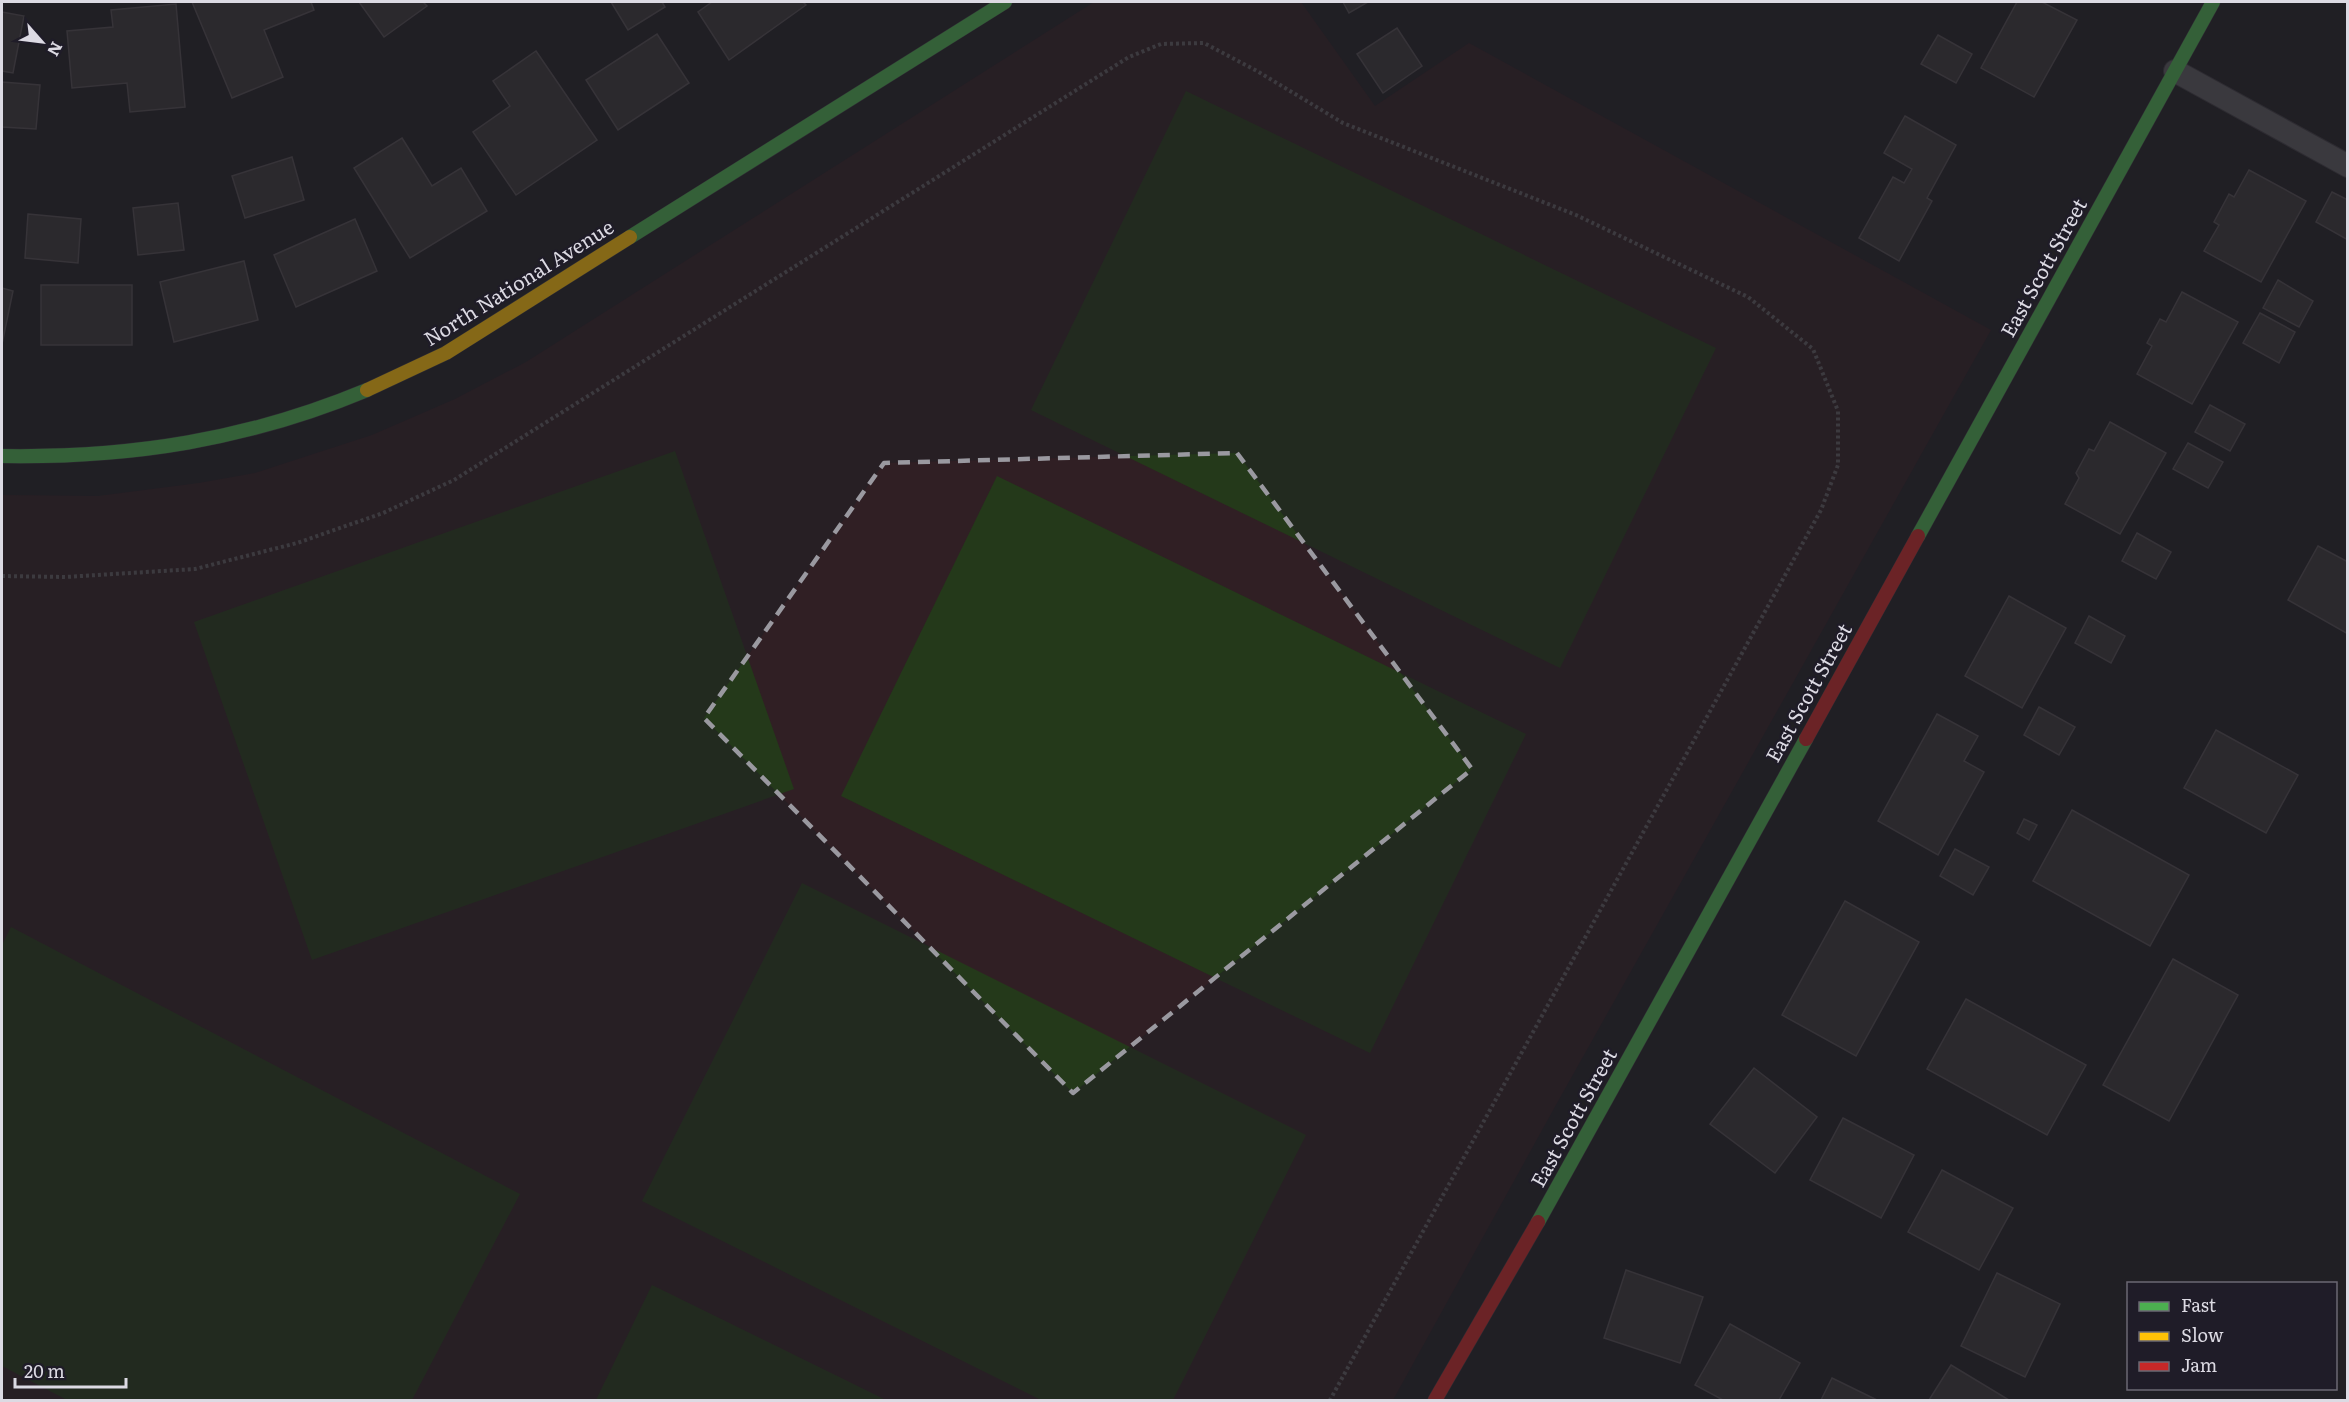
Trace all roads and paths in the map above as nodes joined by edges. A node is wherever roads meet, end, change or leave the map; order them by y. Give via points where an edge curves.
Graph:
1 (1005, 2) edge
2 (2213, 2) edge
3 (2175, 71) junction
4 (2348, 166) edge
5 (2, 456) edge
6 (2, 576) edge
7 (1330, 1401) edge
8 (1435, 1401) edge

1 - 5 street, North National Avenue via 446,353 389,382 292,418 206,440 88,456
2 - 3 street, East Scott Street
3 - 4 lane
3 - 8 street, East Scott Street via 1585,1140
6 - 7 path via 65,577 195,569 297,543 383,513 454,480 1129,57 1161,45 1203,43 1343,123 1576,215 1748,297 1813,349 1838,411 1838,465 1821,510

